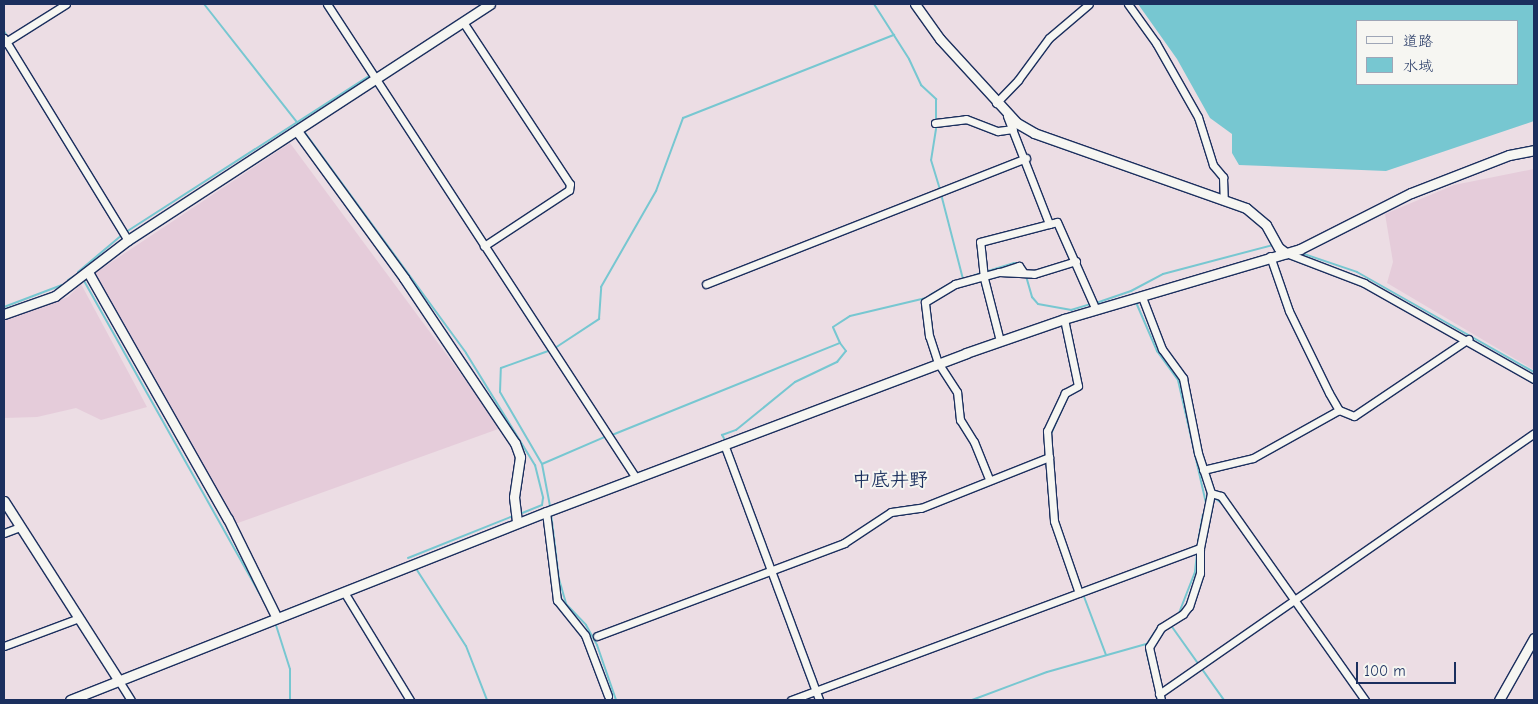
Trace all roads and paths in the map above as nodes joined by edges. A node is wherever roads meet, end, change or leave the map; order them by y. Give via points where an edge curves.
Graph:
1 (66, 4) edge
2 (327, 4) edge
3 (490, 4) edge
4 (915, 4) edge
5 (1089, 4) edge
6 (1128, 4) edge
7 (462, 22) junction
8 (5, 41) edge
9 (377, 78) junction
10 (996, 103) junction
11 (1007, 116) junction
12 (935, 123) dead end
13 (1013, 129) junction
14 (298, 131) junction
15 (1534, 150) edge
16 (1026, 158) junction
17 (1224, 200) junction
18 (1049, 224) junction
19 (128, 240) junction
20 (484, 246) junction
21 (1286, 253) junction
22 (1270, 256) junction
23 (1076, 261) junction
24 (88, 272) junction
25 (984, 278) junction
26 (706, 284) dead end
27 (1142, 296) junction
28 (1096, 310) junction
29 (4, 314) edge
30 (1064, 319) junction
31 (1468, 339) junction
32 (1000, 341) junction
33 (938, 363) junction
34 (1534, 379) edge
35 (1339, 410) junction
36 (1534, 433) edge
37 (724, 444) junction
38 (1048, 457) junction
39 (1203, 470) junction
40 (636, 478) junction
41 (989, 479) junction
42 (1211, 493) junction
43 (4, 501) edge
44 (546, 512) junction
45 (517, 523) junction
46 (20, 527) junction
47 (4, 533) edge
48 (1200, 548) junction
49 (771, 570) junction
50 (344, 592) junction
51 (1079, 593) junction
52 (1296, 601) junction
53 (79, 618) junction
54 (277, 618) junction
55 (597, 636) dead end
56 (1534, 638) edge
57 (4, 646) edge
58 (118, 681) junction
59 (816, 691) junction
60 (608, 696) dead end
61 (1160, 697) edge
62 (70, 700) edge
63 (131, 700) edge
64 (410, 700) edge
65 (792, 700) edge
66 (819, 700) edge
67 (1365, 700) edge
68 (1499, 700) edge

1 - 8 street
2 - 9 street
3 - 7 street
4 - 10 street via 940,39
5 - 10 street via 1049,38 1018,80
6 - 17 street via 1156,43 1198,117 1213,165 1223,177
7 - 9 street
7 - 20 street via 570,184 569,190
8 - 19 street
9 - 14 street
9 - 20 street
10 - 11 street
11 - 13 street
11 - 17 street via 1034,132
12 - 13 street via 966,119 998,131
13 - 16 street
14 - 19 street
14 - 45 street via 404,278 515,443 520,458 514,497
15 - 21 street via 1509,155 1411,193 1314,244
16 - 18 street
16 - 26 street
17 - 21 street via 1257,215 1279,248
18 - 23 street via 1058,222
18 - 25 street via 980,242
19 - 24 street
20 - 40 street
21 - 22 street
21 - 31 street via 1364,283
22 - 27 street
22 - 35 street via 1289,311
23 - 25 street via 1043,272 999,272
23 - 28 street
24 - 29 street via 55,296
24 - 54 street via 228,519
25 - 32 street
25 - 33 street via 955,284 925,302 928,336
27 - 28 street
27 - 39 street via 1162,349 1183,378
28 - 30 street
30 - 32 street
30 - 38 street via 1078,386 1065,393 1047,431
31 - 34 street
31 - 35 street via 1362,414 1354,416
32 - 33 street
33 - 37 street
33 - 41 street via 957,392 960,420 974,442
35 - 39 street via 1253,458
36 - 52 street
37 - 40 street
37 - 49 street
38 - 41 street
38 - 51 street via 1054,521
39 - 42 street
40 - 44 street
41 - 49 street via 921,508 891,512 844,543
42 - 48 street
42 - 52 street via 1221,496
43 - 46 street
44 - 45 street
44 - 60 street via 556,600 585,635
45 - 50 street
46 - 47 street
46 - 53 street
48 - 51 street
48 - 61 street via 1200,573 1185,612 1161,628 1151,641 1149,653
49 - 55 street
49 - 59 street
50 - 54 street
50 - 64 street
51 - 59 street
52 - 61 street
52 - 67 street
53 - 57 street
53 - 58 street
54 - 58 street
56 - 68 street
58 - 62 street
58 - 63 street
59 - 65 street
59 - 66 street

